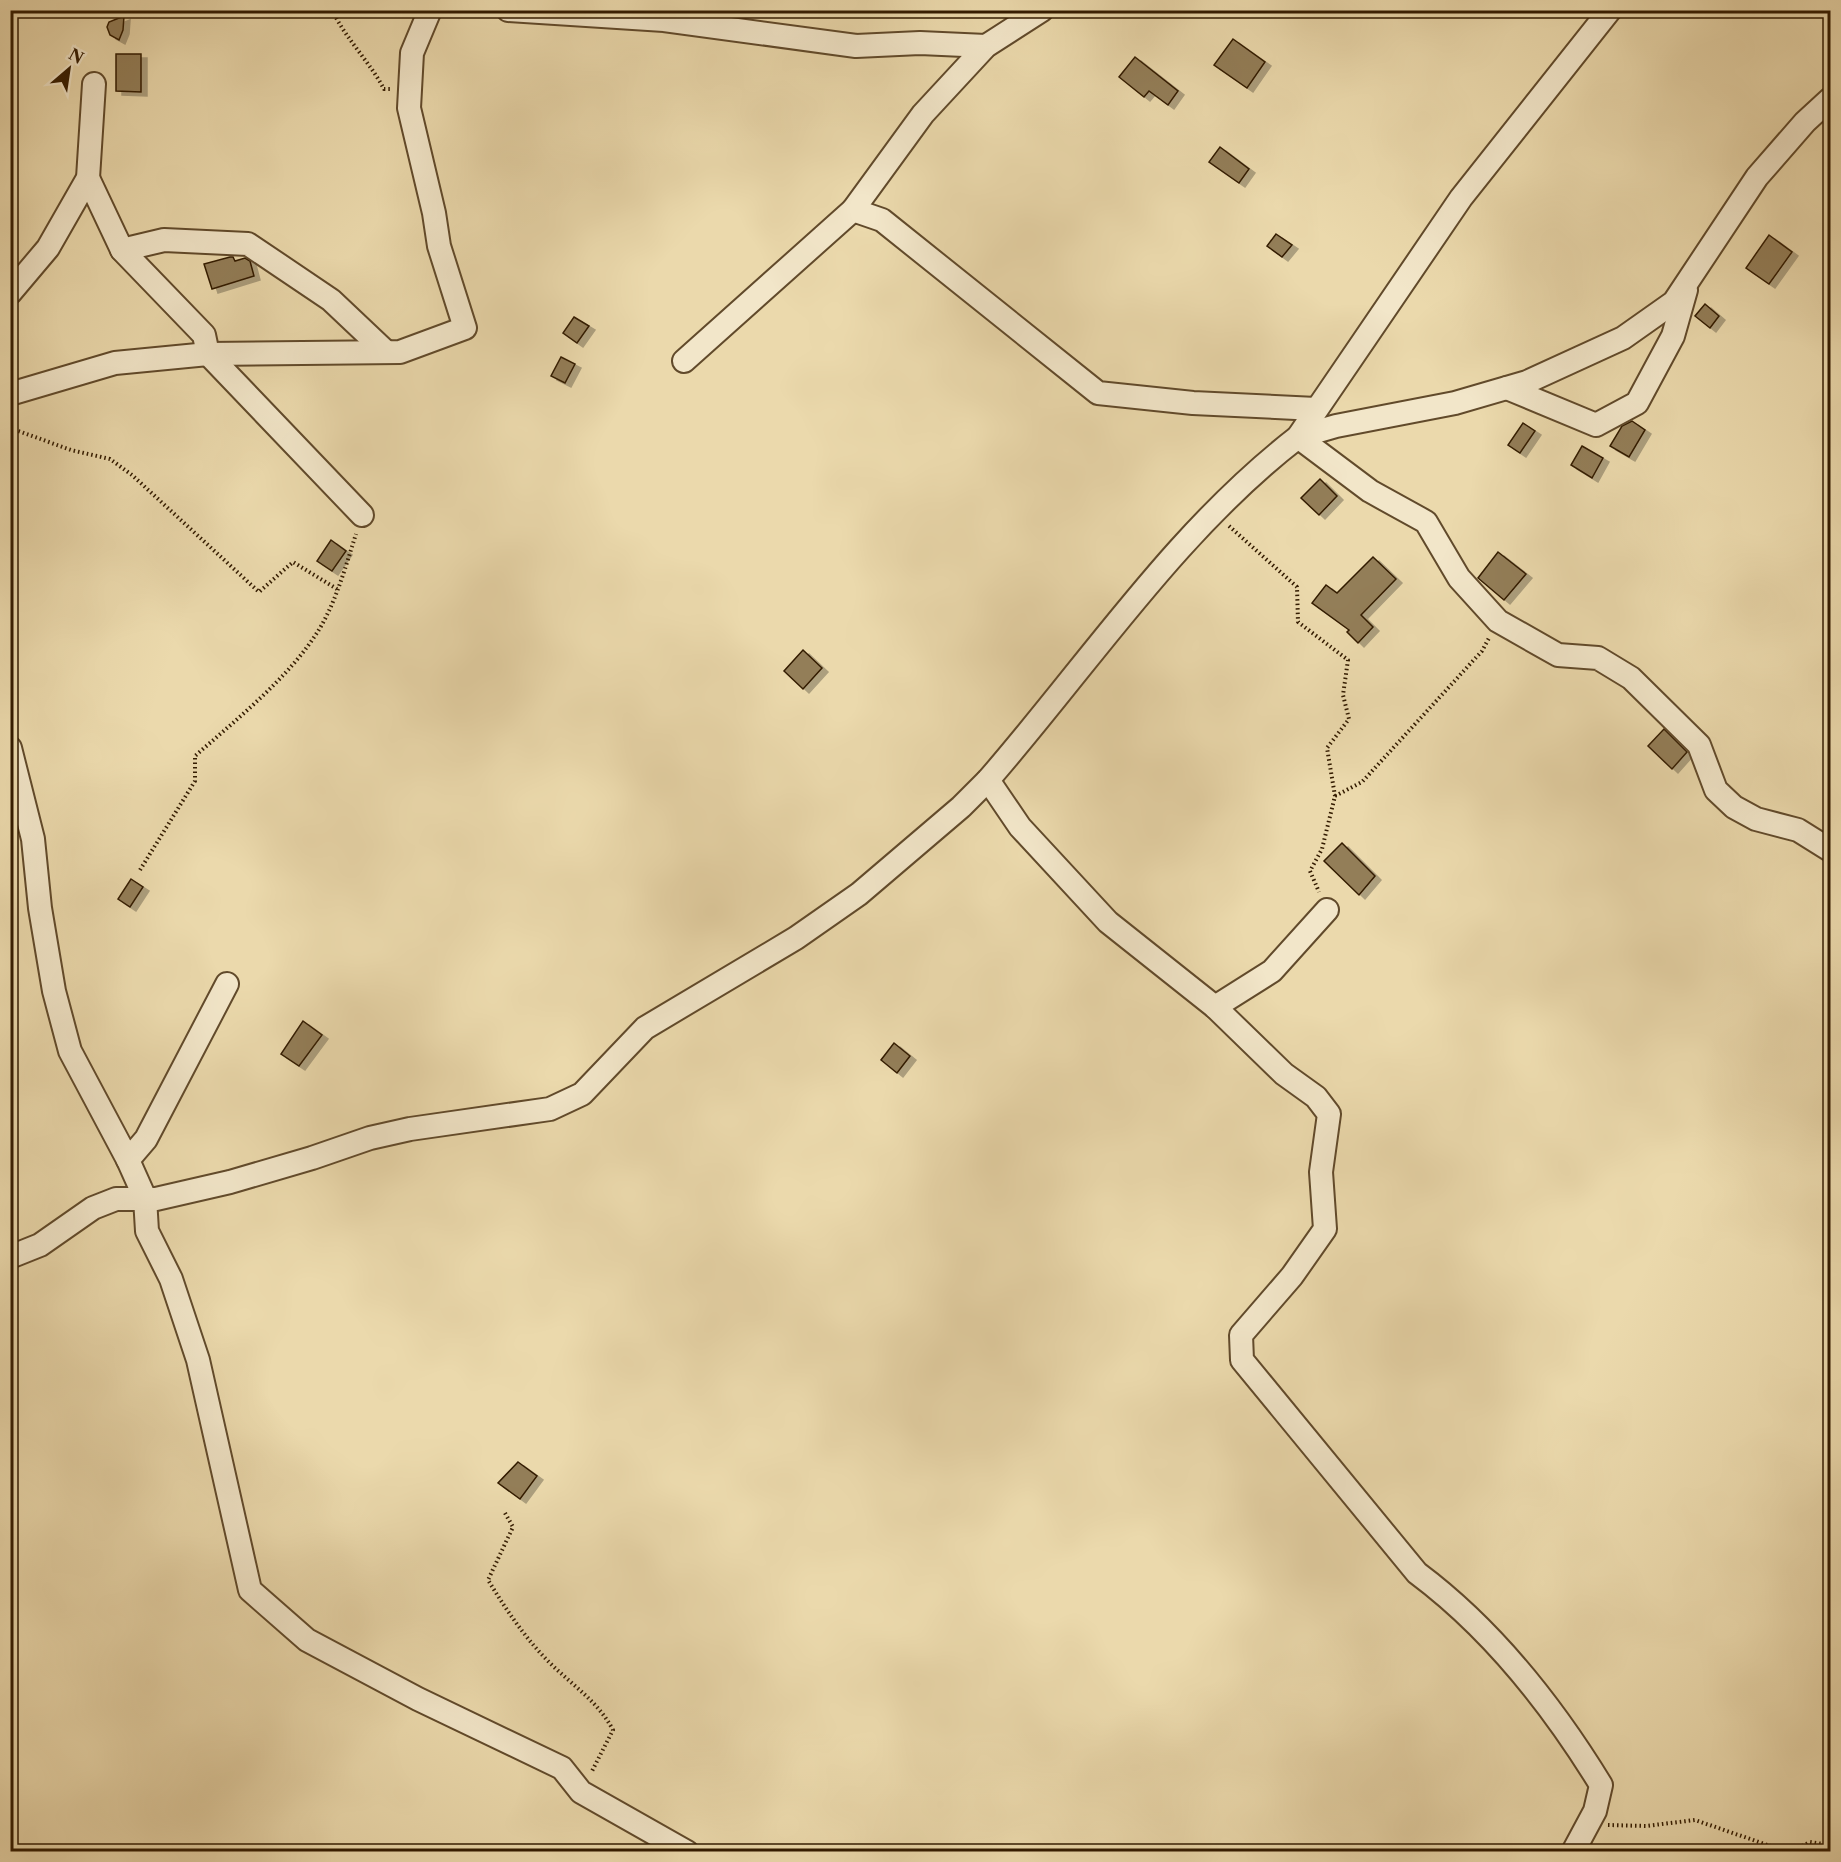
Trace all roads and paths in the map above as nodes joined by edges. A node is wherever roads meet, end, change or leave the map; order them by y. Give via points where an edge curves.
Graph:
1 (332, 10) edge
2 (430, 10) edge
3 (508, 10) edge
4 (1042, 10) edge
5 (1610, 10) edge
6 (986, 46) junction
7 (94, 84) dead end
8 (410, 88) junction
9 (1830, 99) edge
10 (88, 178) junction
11 (853, 210) junction
12 (122, 250) junction
13 (1689, 280) junction
14 (10, 293) edge
15 (386, 352) junction
16 (208, 354) junction
17 (684, 361) dead end
18 (1507, 388) junction
19 (10, 394) edge
20 (1316, 409) junction
21 (10, 428) edge
22 (1298, 437) junction
23 (1215, 513) junction
24 (362, 515) joint
25 (337, 589) junction
26 (1498, 621) junction
27 (10, 748) edge
28 (988, 780) junction
29 (1335, 796) junction
30 (1830, 850) edge
31 (140, 870) dead end
32 (1327, 910) joint
33 (227, 984) dead end
34 (1215, 1007) junction
35 (128, 1160) junction
36 (145, 1198) junction
37 (10, 1257) edge
38 (505, 1513) dead end
39 (581, 1792) junction
40 (1588, 1825) junction
41 (1830, 1845) edge
42 (687, 1851) edge
43 (1573, 1851) edge
44 (1789, 1851) edge

1 - 8 path via 384,89
2 - 8 street via 412,53
3 - 6 street via 664,20 856,46
4 - 6 street
5 - 20 street via 1461,198
6 - 11 street via 922,114
7 - 10 street
8 - 15 street via 409,108 439,246 465,328 400,352
9 - 13 street via 1757,177
10 - 12 street
10 - 14 street via 48,248
11 - 17 street
11 - 20 street via 882,220 1098,393 1193,403
12 - 15 street via 164,240 248,244 331,300
12 - 16 street via 204,335
13 - 18 street via 1674,302 1623,338
13 - 18 street via 1673,336 1637,403 1596,425
15 - 16 street
16 - 19 street via 115,363
16 - 24 street
18 - 22 street via 1455,404
20 - 22 street
21 - 25 path via 110,459 259,592 293,562
22 - 23 street via 1269,459
22 - 26 street via 1370,491 1426,522 1460,578
23 - 28 street via 1144,589
23 - 29 path via 1297,587 1298,622 1347,660 1343,695 1349,718 1327,748
24 - 25 path
25 - 31 path via 321,626 302,655 195,756 195,781
26 - 29 path via 1482,651 1397,745 1362,782
26 - 30 street via 1558,655 1598,657 1631,678 1700,745 1716,790 1734,807 1756,819 1798,830
27 - 35 street via 33,839 52,979 70,1051
28 - 34 street via 1020,827 1108,922
28 - 36 street via 962,807 859,894 796,938 645,1028 582,1094 550,1109 370,1138 230,1182 156,1199
29 - 32 path via 1322,849 1310,871
32 - 34 street via 1272,971
33 - 35 street via 146,1139
34 - 40 street via 1284,1074 1316,1096 1329,1114 1321,1172 1325,1229 1292,1276 1240,1335 1242,1360 1417,1573 1446,1595 1506,1656 1566,1728 1601,1785
35 - 36 street
36 - 37 street via 116,1198 93,1208 40,1245
36 - 39 street via 147,1231 171,1280 198,1360 250,1590 307,1640 562,1768
38 - 39 path via 513,1527 488,1581 512,1619 552,1665 603,1711 613,1730
39 - 42 street
40 - 43 street
40 - 44 path via 1646,1826 1695,1820
41 - 44 path via 1809,1842

